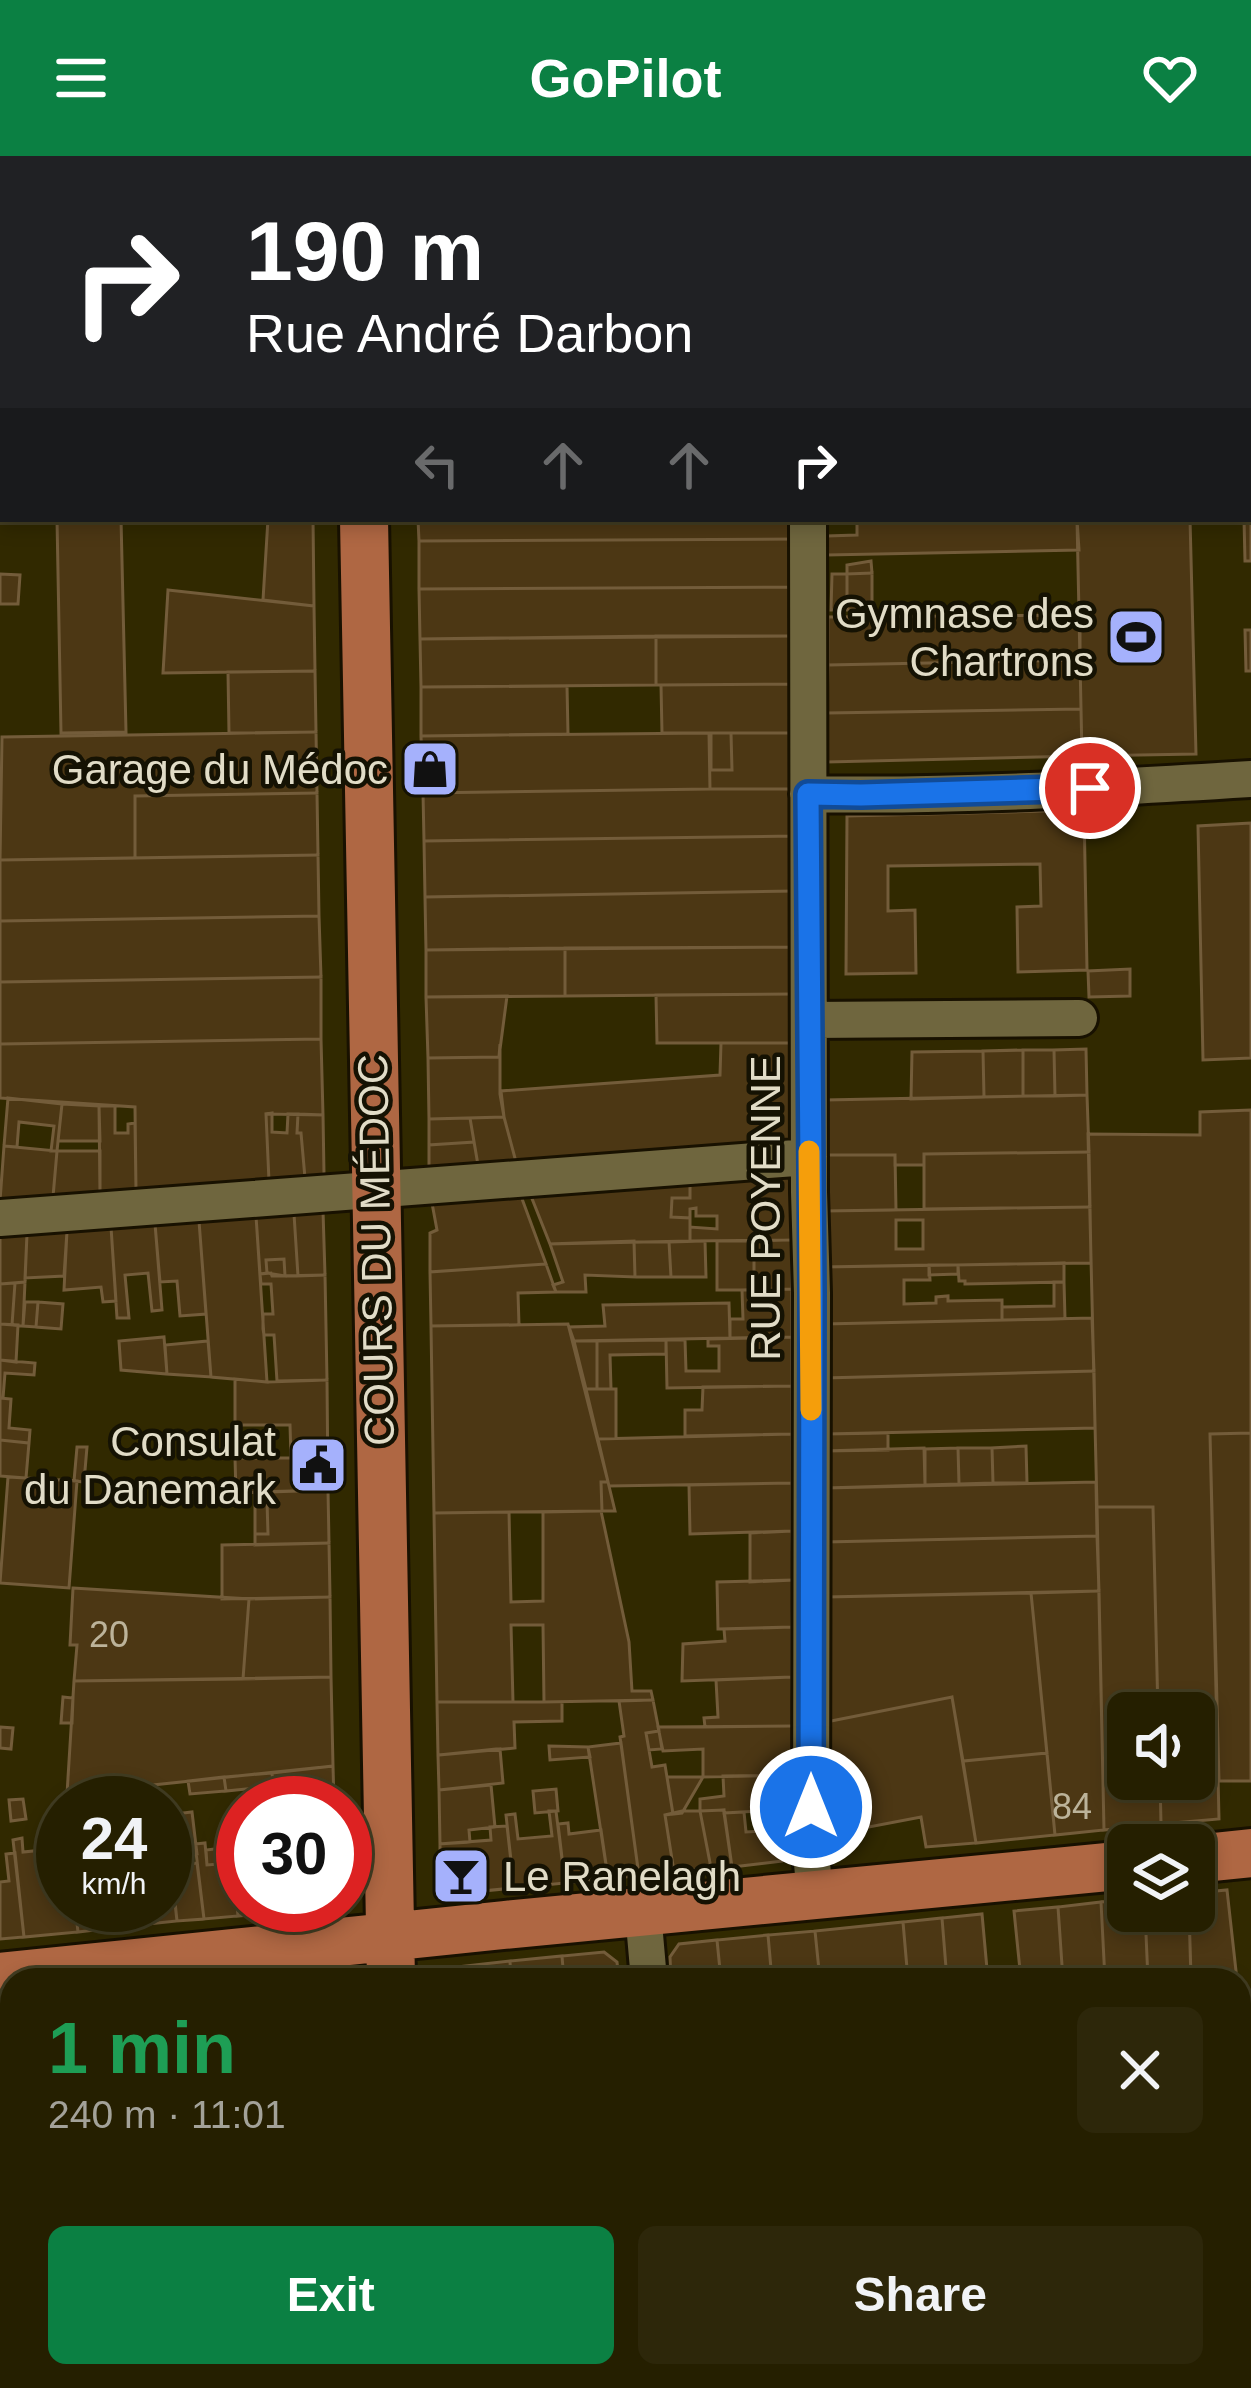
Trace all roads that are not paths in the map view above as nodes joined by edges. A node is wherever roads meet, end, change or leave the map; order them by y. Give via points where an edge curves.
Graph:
1 (364, 522) edge
2 (808, 522) edge
3 (1251, 778) edge
4 (808, 794) junction
5 (1079, 1018) dead end
6 (809, 1020) junction
7 (809, 1157) junction
8 (375, 1189) junction
9 (0, 1218) edge
10 (1251, 1853) edge
11 (1215, 1857) edge
12 (1107, 1867) edge
13 (814, 1896) junction
14 (643, 1912) junction
15 (390, 1959) edge
16 (195, 1968) edge
17 (648, 1968) edge

1 - 8 main road, COURS DU MÉDOC
2 - 4 street, RUE POYENNE
3 - 4 street
4 - 6 street, RUE POYENNE
5 - 6 street
6 - 7 street, RUE POYENNE
7 - 8 street
7 - 13 street, RUE POYENNE
8 - 9 street
8 - 15 main road, COURS DU MÉDOC
10 - 11 main road
12 - 13 main road
13 - 14 main road
14 - 15 main road
14 - 17 street
15 - 16 main road

